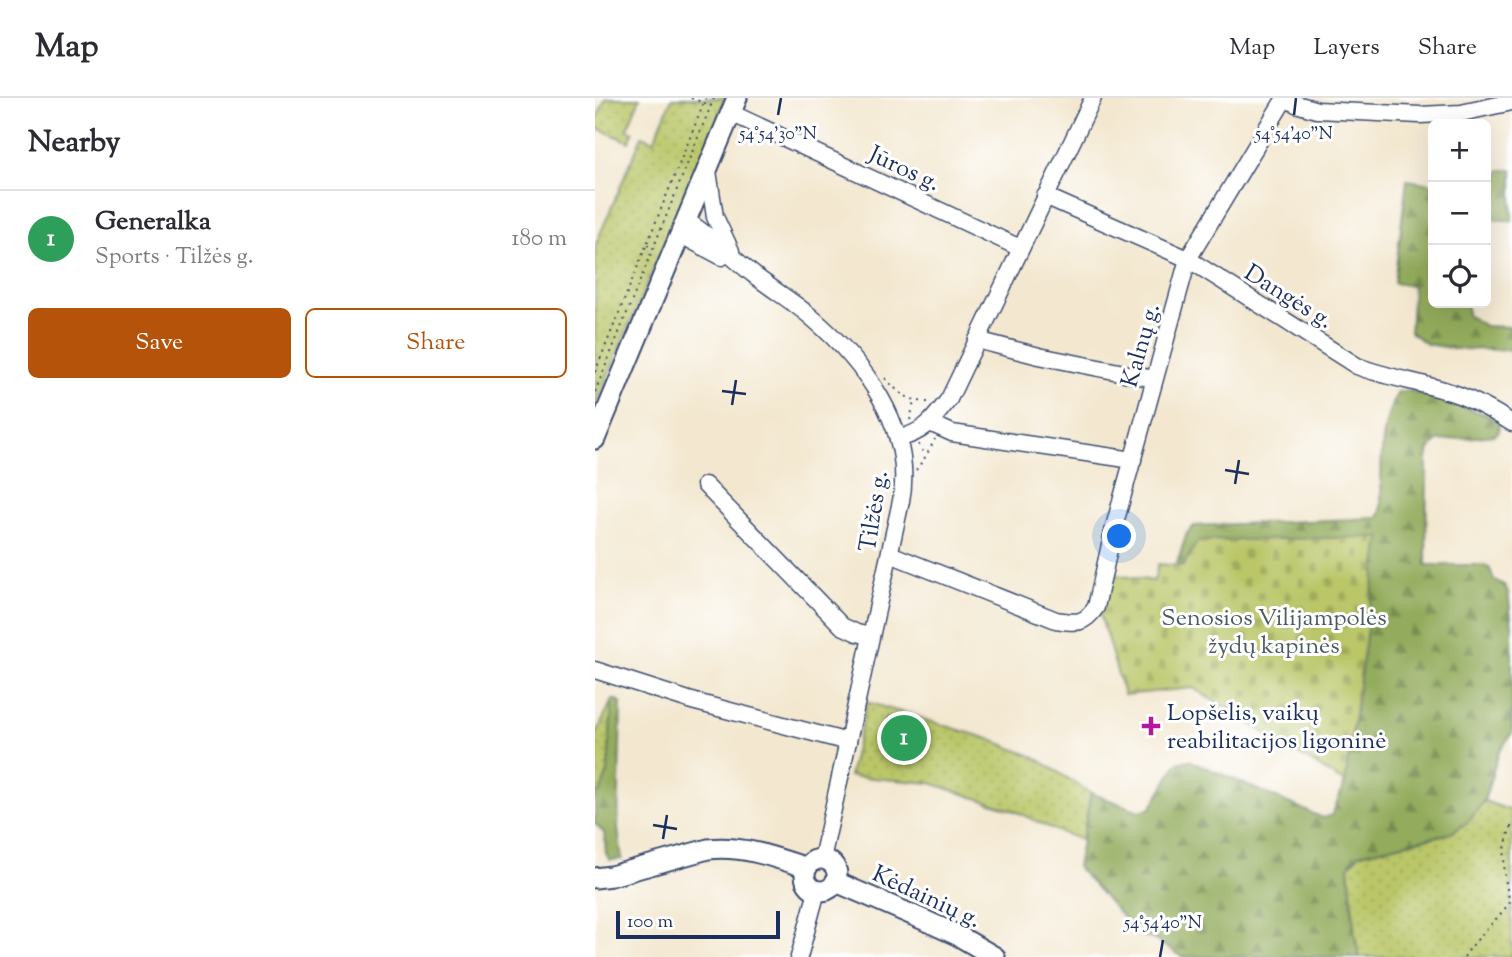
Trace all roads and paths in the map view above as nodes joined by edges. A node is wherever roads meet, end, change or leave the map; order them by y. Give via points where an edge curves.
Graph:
1 (691, 98) edge
2 (706, 98) edge
3 (713, 98) edge
4 (1093, 98) edge
5 (1285, 98) edge
6 (1512, 102) edge
7 (703, 103) junction
8 (710, 106) junction
9 (734, 106) edge
10 (708, 171) junction
11 (1045, 196) junction
12 (684, 228) junction
13 (1020, 248) junction
14 (736, 259) junction
15 (1188, 259) junction
16 (752, 273) junction
17 (977, 340) junction
18 (595, 372) edge
19 (867, 376) junction
20 (1154, 379) junction
21 (595, 392) edge
22 (949, 399) junction
23 (1512, 423) edge
24 (936, 425) junction
25 (595, 439) edge
26 (898, 439) junction
27 (1133, 460) junction
28 (705, 485) dead end
29 (904, 487) junction
30 (890, 554) junction
31 (871, 636) junction
32 (595, 670) edge
33 (848, 742) junction
34 (1512, 825) edge
35 (814, 863) junction
36 (595, 878) edge
37 (836, 882) junction
38 (817, 891) junction
39 (799, 957) edge
40 (995, 957) edge
41 (1464, 957) edge

1 - 7 path
2 - 7 path
3 - 8 path
4 - 11 street, Tilžės g.
5 - 6 street via 1317,110 1420,115 1461,113
5 - 15 street, Kalnų g.
7 - 8 path
7 - 18 path
8 - 21 path
9 - 10 main road
9 - 13 street, Jūros g.
10 - 12 main road
10 - 14 street via 715,217
11 - 13 street, Tilžės g.
11 - 15 street, Dangės g.
12 - 14 street via 703,231
12 - 16 street
12 - 25 main road
13 - 17 street, Tilžės g.
14 - 16 street
15 - 20 street, Kalnų g.
15 - 23 street, Dangės g. via 1357,366 1451,392
16 - 19 street via 810,317
17 - 20 street
17 - 22 street, Tilžės g.
19 - 22 path via 885,378 898,393 914,401
19 - 26 street
20 - 27 street, Kalnų g.
22 - 24 street, Tilžės g.
24 - 26 street, Tilžės g.
24 - 27 street via 952,433
24 - 29 path via 926,456
26 - 29 street, Tilžės g.
27 - 30 street, Kalnų g. via 1096,607 1082,622 1056,620
28 - 31 street via 842,626
29 - 30 street, Tilžės g.
30 - 31 street, Tilžės g.
31 - 33 street, Tilžės g.
32 - 33 street
33 - 35 street, Tilžės g.
34 - 41 path via 1506,838 1504,879 1510,902
35 - 36 main road via 722,847
35 - 37 main road via 834,864
35 - 38 main road via 805,879
37 - 38 main road via 828,890
37 - 40 main road, Kėdainių g. via 946,930
38 - 39 street

